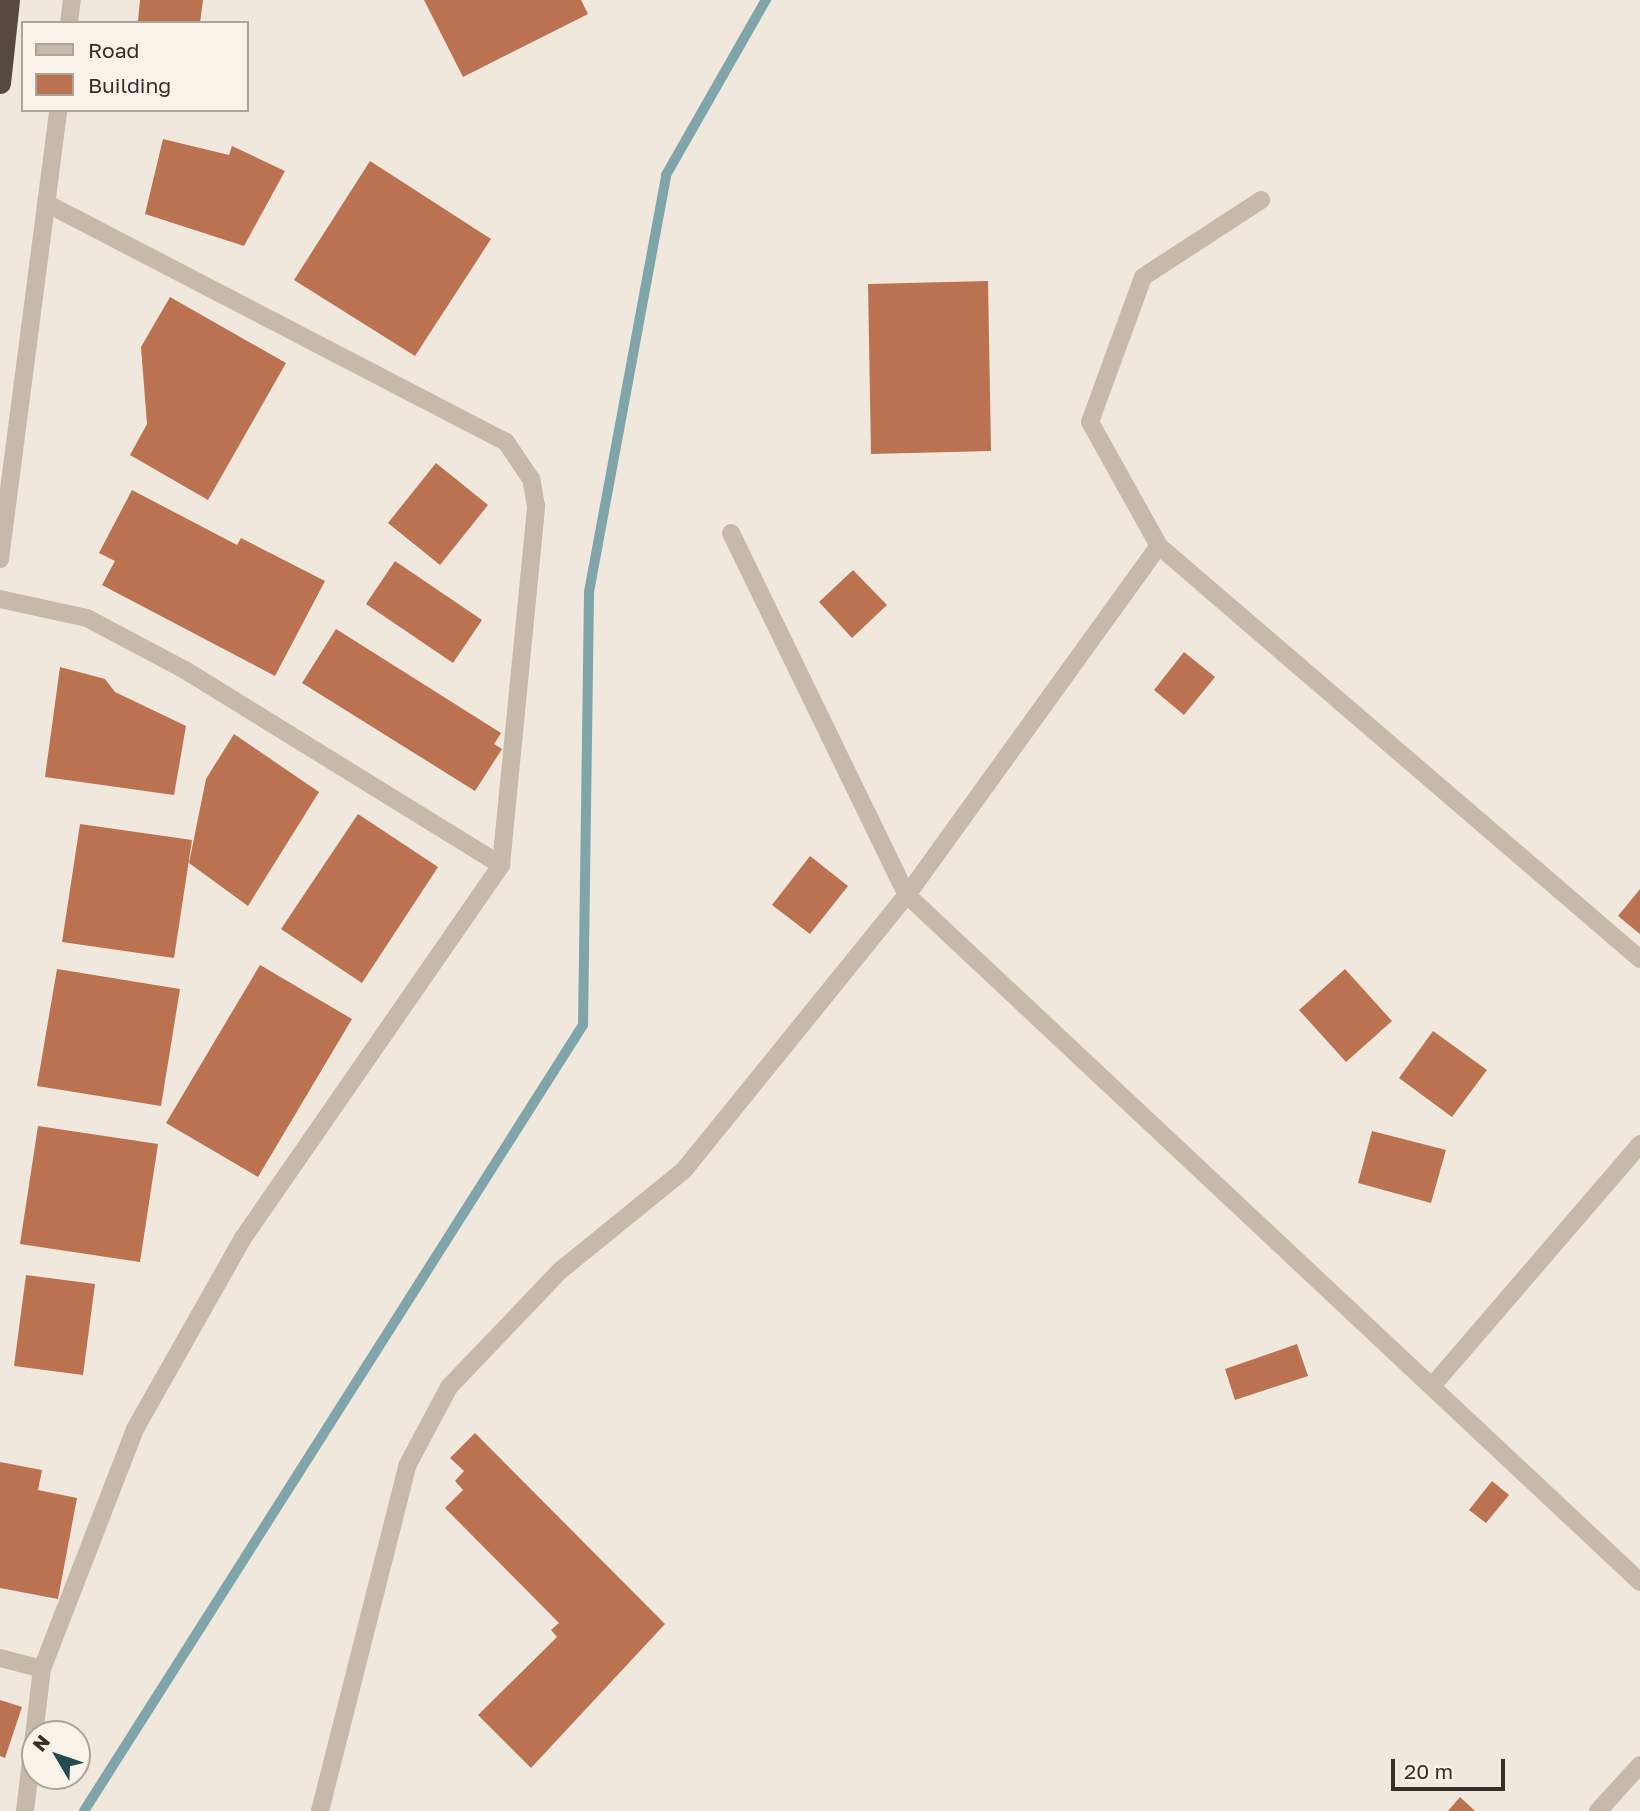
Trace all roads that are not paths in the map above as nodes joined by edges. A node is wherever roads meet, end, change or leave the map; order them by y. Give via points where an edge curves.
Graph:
1 (9, 0) edge
2 (72, 0) edge
3 (69, 21) edge
4 (0, 83) edge
5 (58, 112) edge
6 (1261, 200) dead end
7 (46, 203) junction
8 (731, 533) dead end
9 (1159, 545) junction
10 (0, 559) edge
11 (0, 599) edge
12 (501, 865) junction
13 (907, 894) junction
14 (1640, 959) edge
15 (1640, 1144) edge
16 (1433, 1385) junction
17 (1640, 1582) edge
18 (0, 1658) edge
19 (42, 1669) junction
20 (1640, 1765) edge
21 (25, 1811) edge
22 (320, 1811) edge
23 (1598, 1811) edge

1 - 4 highway
2 - 3 street
5 - 7 street
6 - 9 street via 1143,277 1090,422
7 - 10 street
7 - 12 street via 489,433 523,462 536,506
8 - 13 street
9 - 13 street
9 - 14 street
11 - 12 street via 100,624
12 - 19 street via 243,1238 135,1429
13 - 16 street
13 - 22 street via 684,1170 561,1270 449,1387 407,1466
15 - 16 street
16 - 17 street
18 - 19 street
19 - 21 street
20 - 23 street

